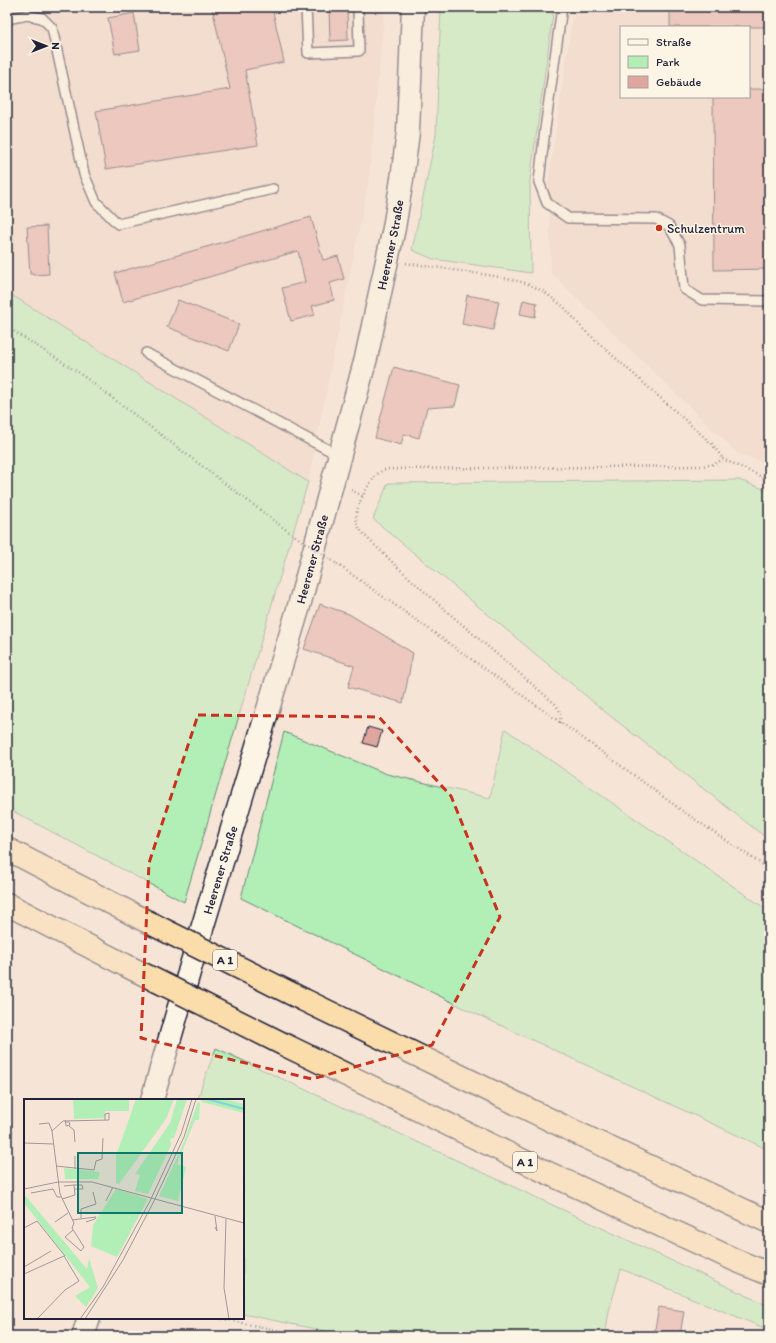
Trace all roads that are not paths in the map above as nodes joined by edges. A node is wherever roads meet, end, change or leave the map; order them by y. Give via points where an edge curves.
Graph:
1 (306, 7) edge
2 (358, 7) edge
3 (413, 7) edge
4 (562, 7) edge
5 (7, 19) edge
6 (273, 189) dead end
7 (769, 301) edge
8 (146, 353) dead end
9 (340, 456) junction
10 (7, 849) edge
11 (7, 904) edge
12 (152, 1099) edge
13 (769, 1222) edge
14 (769, 1274) edge
15 (89, 1319) edge
16 (83, 1336) edge

1 - 2 lane via 308,53 359,51
3 - 9 main road, Heerener Straße via 408,132 402,179 366,358
4 - 7 lane via 539,182 547,203 568,218 656,219 669,226 680,245 684,290 702,300
5 - 6 lane via 27,15 42,18 52,28 84,174 96,202 118,224
8 - 9 lane
9 - 12 main road, Heerener Straße via 299,606
10 - 13 highway, A 1, bridge via 304,1000 575,1132
11 - 14 highway, A 1, bridge via 283,1044 548,1173
15 - 16 main road

